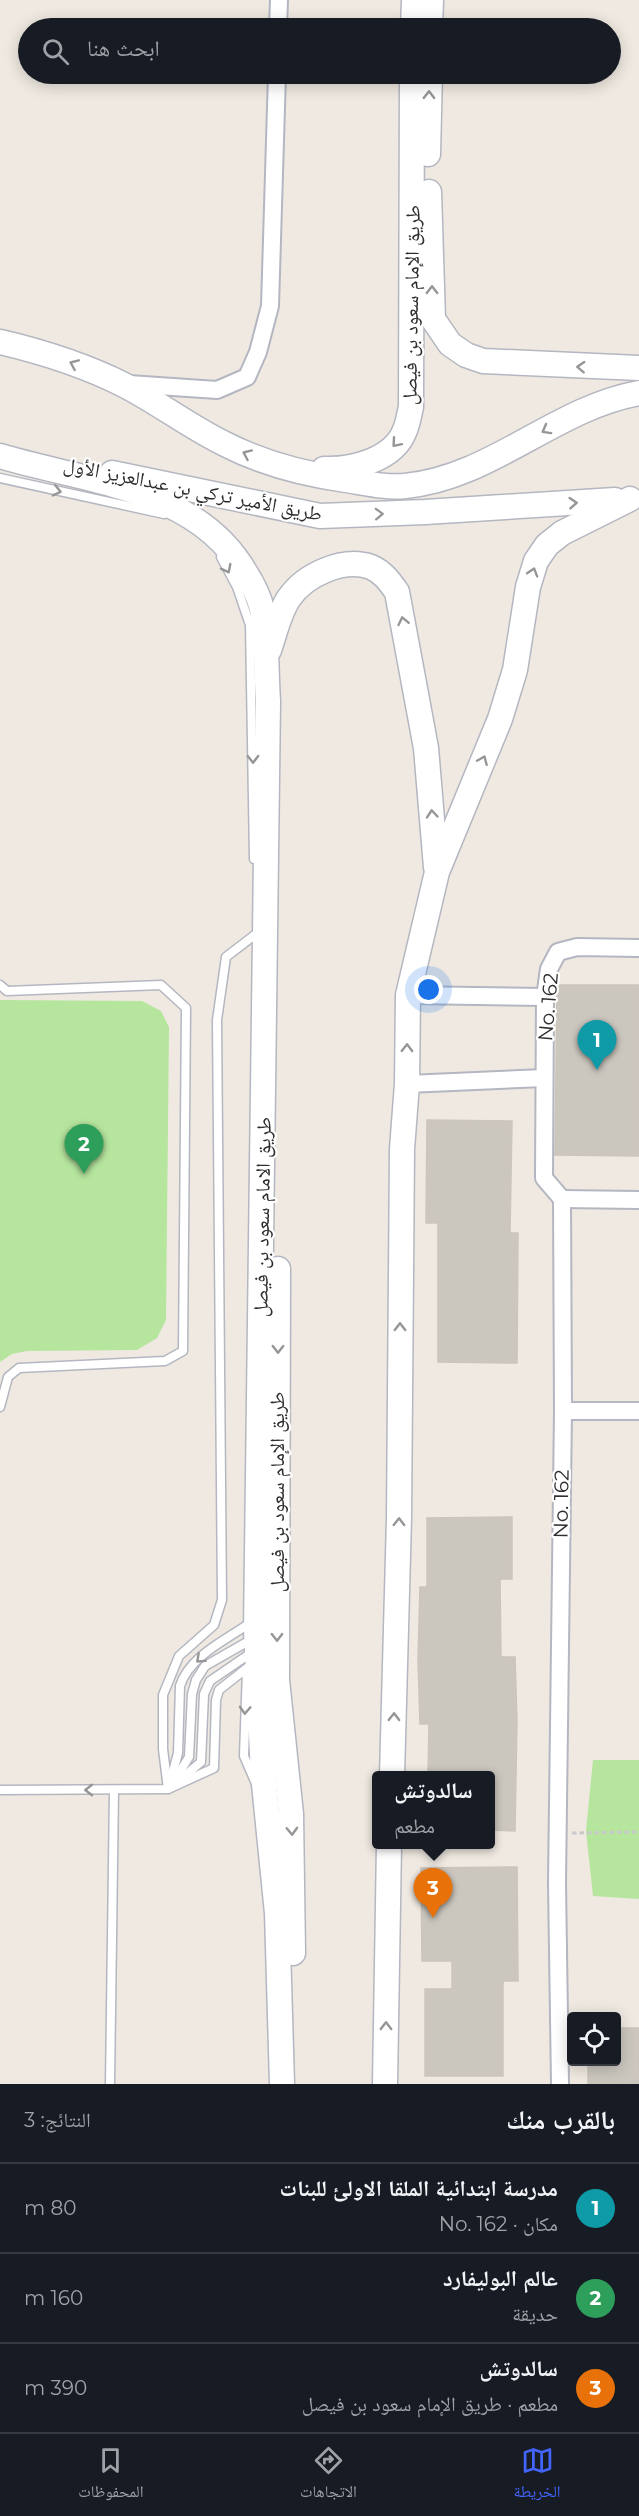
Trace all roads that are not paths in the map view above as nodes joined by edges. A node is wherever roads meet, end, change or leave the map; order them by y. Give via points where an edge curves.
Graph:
1 (279, 0) edge
2 (414, 0) edge
3 (431, 0) edge
4 (278, 18) edge
5 (413, 18) edge
6 (430, 18) edge
7 (277, 84) edge
8 (412, 84) edge
9 (430, 84) edge
10 (0, 342) edge
11 (639, 368) edge
12 (122, 384) junction
13 (639, 393) edge
14 (0, 455) edge
15 (278, 467) junction
16 (0, 478) edge
17 (635, 499) edge
18 (180, 522) dead end
19 (211, 547) dead end
20 (266, 660) junction
21 (437, 872) junction
22 (255, 874) dead end
23 (259, 919) junction
24 (639, 948) edge
25 (0, 985) edge
26 (408, 996) junction
27 (545, 997) junction
28 (544, 1078) junction
29 (407, 1084) junction
30 (562, 1199) junction
31 (639, 1200) edge
32 (0, 1407) edge
33 (563, 1411) junction
34 (639, 1411) edge
35 (253, 1552) junction
36 (247, 1625) junction
37 (247, 1642) junction
38 (248, 1654) junction
39 (247, 1668) junction
40 (392, 1771) edge
41 (262, 1774) joint
42 (168, 1789) junction
43 (0, 1790) edge
44 (114, 1790) junction
45 (267, 1805) junction
46 (389, 1849) edge
47 (282, 2078) edge
48 (110, 2084) edge
49 (386, 2084) edge
50 (560, 2084) edge

1 - 4 street
2 - 5 main road
3 - 6 main road
7 - 12 street via 270,306 258,352 246,377 218,390
8 -> 15 main road, طريق الإمام سعود بن فيصل via 413,359 411,407 405,432 397,445 366,463 330,469
11 -> 9 main road, طريق الإمام سعود بن فيصل via 483,361 450,344 438,329 432,304
12 -> 10 main road, طريق الأمير تركي بن عبدالعزيز الأول via 50,354
15 -> 12 main road, طريق الأمير تركي بن عبدالعزيز الأول via 224,444
13 -> 15 main road, طريق الأمير تركي بن عبدالعزيز الأول via 574,415 451,477 404,486
14 -> 17 main road, طريق الأمير تركي بن عبدالعزيز الأول via 125,475 320,516
14 - 20 main road via 150,498 202,522 223,541 253,584 262,608
16 -> 18 lane via 172,516
21 -> 17 main road via 500,719 515,670 536,561 562,532
19 -> 22 lane via 219,553 237,587 250,625
21 -> 20 main road via 426,748 397,592 391,584 382,573 357,564 334,567 309,579 283,608
20 - 23 main road, طريق الامام سعود بن فيصل
21 - 26 main road
23 - 35 main road, طريق الامام سعود بن فيصل
23 - 42 lane via 226,957 217,1020 222,1600 214,1625 179,1656 163,1695
23 -> 47 main road, طريق الإمام سعود بن فيصل via 275,964 279,1058 277,1680 291,1814 294,1906 291,1993
24 - 27 street, No. 162 via 577,947 558,952 549,969
25 - 32 lane via 7,991 161,985 186,1008 183,1351 165,1361 19,1368 8,1377
26 - 27 street
29 -> 26 main road
27 - 28 street, No. 162
28 - 29 street
28 - 30 street, No. 162 via 544,1178
40 -> 29 main road via 402,1149
30 - 31 street
30 - 33 street, No. 162
33 - 34 street
33 - 50 street, No. 162 via 558,1833
35 - 36 lane
35 - 41 main road, طريق الامام سعود بن فيصل
36 - 37 lane
36 -> 42 lane via 200,1657 183,1675 178,1753
37 - 38 lane
37 - 42 lane via 205,1666 196,1680 189,1757
38 - 39 lane
38 - 42 lane via 210,1681 204,1694 201,1761
39 - 42 lane via 219,1690 213,1768
39 -> 45 lane via 244,1756
41 - 45 main road, طريق الإمام سعود بن فيصل
42 - 44 lane
44 -> 43 lane
44 - 48 lane
45 - 47 main road, طريق الإمام سعود بن فيصل via 277,1913
49 -> 46 main road

